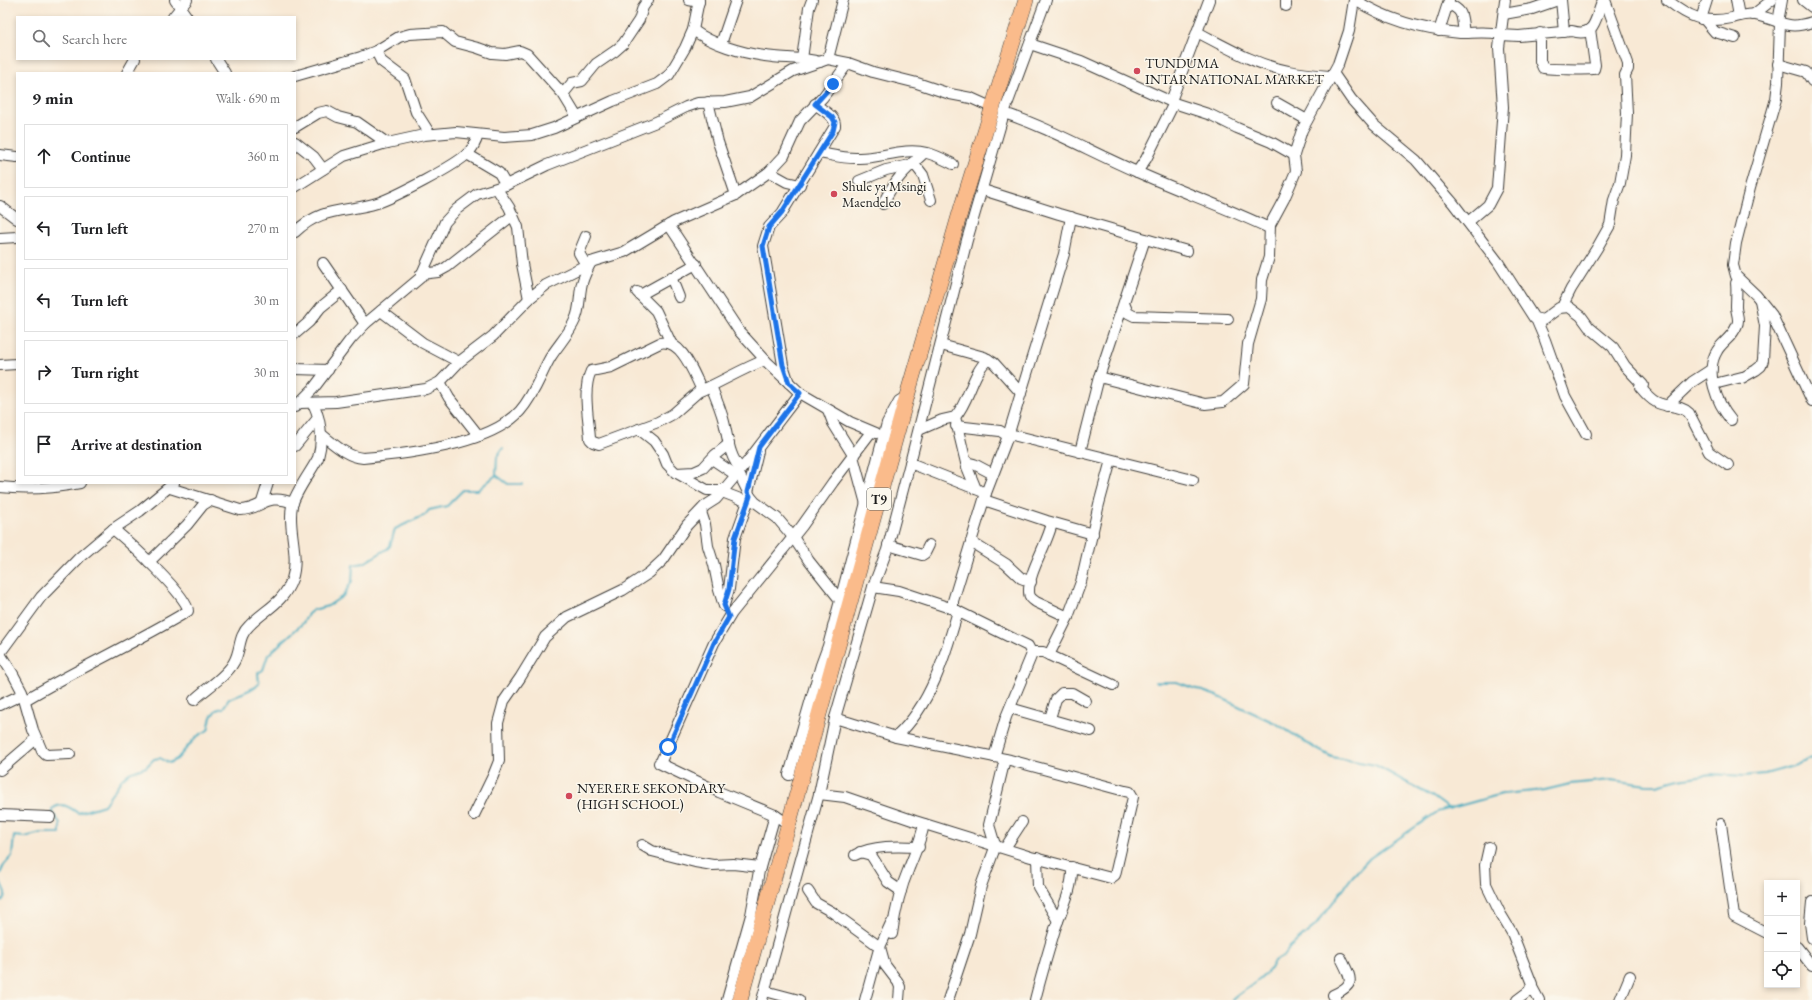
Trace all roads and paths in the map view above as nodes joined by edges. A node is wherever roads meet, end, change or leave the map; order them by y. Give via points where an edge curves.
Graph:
1 (648, 0) edge
2 (736, 0) edge
3 (812, 0) edge
4 (844, 0) edge
5 (1026, 0) edge
6 (1046, 0) edge
7 (1209, 0) edge
8 (1354, 0) edge
9 (1505, 0) edge
10 (1560, 0) edge
11 (1604, 0) edge
12 (1667, 0) edge
13 (1707, 0) edge
14 (1736, 0) edge
15 (1772, 0) edge
16 (1782, 0) edge
17 (1803, 0) edge
18 (696, 1) edge
19 (181, 2) edge
20 (1448, 2) edge
21 (1812, 7) edge
22 (1504, 14) junction
23 (1753, 15) junction
24 (174, 16) edge
25 (187, 16) edge
26 (1739, 16) junction
27 (1702, 19) junction
28 (1812, 22) edge
29 (1779, 23) junction
30 (1590, 29) junction
31 (693, 30) junction
32 (1439, 31) junction
33 (1198, 32) junction
34 (1564, 32) junction
35 (1464, 33) junction
36 (1540, 33) junction
37 (1500, 34) junction
38 (1735, 38) dead end
39 (721, 44) junction
40 (1030, 44) junction
41 (376, 51) junction
42 (802, 58) junction
43 (134, 60) edge
44 (217, 60) edge
45 (824, 61) junction
46 (848, 63) junction
47 (1778, 64) junction
48 (128, 72) edge
49 (224, 72) edge
50 (1332, 75) junction
51 (296, 76) edge
52 (1812, 81) edge
53 (563, 94) junction
54 (708, 102) junction
55 (1172, 102) junction
56 (1276, 103) dead end
57 (815, 104) junction
58 (998, 110) junction
59 (577, 116) junction
60 (1307, 120) junction
61 (296, 126) edge
62 (430, 134) junction
63 (478, 135) junction
64 (296, 143) edge
65 (387, 143) junction
66 (924, 152) junction
67 (819, 153) junction
68 (467, 154) junction
69 (0, 155) edge
70 (1294, 155) junction
71 (16, 157) edge
72 (911, 164) junction
73 (953, 164) dead end
74 (322, 169) junction
75 (769, 172) junction
76 (1137, 172) junction
77 (859, 181) dead end
78 (800, 185) junction
79 (296, 186) edge
80 (502, 187) junction
81 (983, 190) junction
82 (736, 195) junction
83 (930, 200) dead end
84 (882, 204) dead end
85 (0, 206) edge
86 (962, 206) junction
87 (976, 210) junction
88 (513, 215) junction
89 (1071, 217) junction
90 (16, 218) edge
91 (1468, 222) junction
92 (669, 225) junction
93 (1269, 228) junction
94 (296, 231) edge
95 (586, 236) dead end
96 (16, 237) edge
97 (0, 238) edge
98 (960, 238) junction
99 (1146, 239) junction
100 (1188, 251) dead end
101 (323, 262) dead end
102 (589, 263) junction
103 (696, 264) junction
104 (421, 274) junction
105 (671, 277) junction
106 (1736, 283) dead end
107 (342, 290) junction
108 (679, 297) dead end
109 (1759, 298) junction
110 (529, 299) junction
111 (1124, 303) junction
112 (1562, 307) junction
113 (381, 311) junction
114 (1228, 319) dead end
115 (1536, 319) junction
116 (366, 324) junction
117 (296, 333) edge
118 (670, 343) junction
119 (941, 345) junction
120 (988, 359) junction
121 (765, 360) junction
122 (459, 362) junction
123 (16, 364) edge
124 (0, 365) edge
125 (296, 369) edge
126 (1712, 369) junction
127 (328, 370) junction
128 (1100, 377) junction
129 (440, 382) junction
130 (789, 383) junction
131 (1714, 384) junction
132 (707, 388) junction
133 (800, 393) junction
134 (1021, 393) junction
135 (907, 396) junction
136 (1812, 401) edge
137 (312, 403) junction
138 (298, 405) edge
139 (1667, 406) junction
140 (828, 410) junction
141 (318, 418) junction
142 (1731, 420) dead end
143 (955, 421) junction
144 (639, 429) junction
145 (919, 430) junction
146 (871, 432) junction
147 (321, 434) junction
148 (1586, 434) dead end
149 (884, 435) junction
150 (1008, 435) junction
151 (479, 436) junction
152 (729, 444) junction
153 (296, 445) edge
154 (759, 447) junction
155 (1080, 452) junction
156 (853, 456) junction
157 (712, 459) junction
158 (1111, 460) junction
159 (966, 462) junction
160 (910, 463) junction
161 (1728, 465) dead end
162 (702, 469) junction
163 (738, 472) junction
164 (676, 473) junction
165 (993, 474) junction
166 (1192, 480) dead end
167 (72, 484) edge
168 (268, 484) edge
169 (172, 485) edge
170 (0, 487) edge
171 (704, 488) junction
172 (976, 489) junction
173 (722, 491) junction
174 (749, 496) junction
175 (985, 497) junction
176 (211, 500) junction
177 (262, 502) junction
178 (293, 504) junction
179 (866, 504) junction
180 (701, 512) junction
181 (1052, 523) junction
182 (113, 528) junction
183 (1093, 534) junction
184 (793, 537) junction
185 (972, 542) junction
186 (888, 545) junction
187 (929, 545) dead end
188 (149, 562) junction
189 (1031, 582) junction
190 (873, 588) junction
191 (840, 600) junction
192 (724, 605) junction
193 (955, 610) junction
194 (729, 617) junction
195 (1068, 617) junction
196 (1032, 652) junction
197 (0, 654) edge
198 (1049, 655) junction
199 (1113, 685) dead end
200 (24, 697) junction
201 (194, 700) dead end
202 (1086, 701) dead end
203 (0, 705) edge
204 (1010, 708) junction
205 (835, 718) junction
206 (1050, 718) junction
207 (1091, 731) dead end
208 (896, 737) junction
209 (36, 739) junction
210 (70, 754) dead end
211 (994, 757) junction
212 (1005, 759) junction
213 (0, 770) edge
214 (789, 775) dead end
215 (819, 794) junction
216 (0, 815) edge
217 (474, 815) dead end
218 (775, 815) junction
219 (50, 817) dead end
220 (1022, 822) dead end
221 (788, 824) junction
222 (924, 824) junction
223 (1722, 824) dead end
224 (642, 845) dead end
225 (999, 846) junction
226 (919, 847) junction
227 (1489, 847) dead end
228 (1037, 858) junction
229 (760, 867) junction
230 (1072, 867) junction
231 (808, 891) dead end
232 (901, 891) junction
233 (1812, 902) edge
234 (894, 919) junction
235 (1058, 920) junction
236 (1764, 931) edge
237 (892, 934) dead end
238 (1812, 938) edge
239 (880, 947) junction
240 (1800, 951) edge
241 (1341, 958) dead end
242 (1812, 966) edge
243 (1630, 976) dead end
244 (1532, 987) junction
245 (763, 996) edge
246 (728, 1000) edge
247 (740, 1000) edge
248 (799, 1000) edge
249 (865, 1000) edge
250 (899, 1000) edge
251 (948, 1000) edge
252 (1035, 1000) edge
253 (1336, 1000) edge
254 (1517, 1000) edge
255 (1539, 1000) edge
256 (1620, 1000) edge

1 - 53 street via 639,20 619,49 596,64 582,81 572,83
2 - 39 street
3 - 42 street
4 - 45 street
5 - 58 highway, T9
6 - 40 street
7 - 33 street
8 - 32 street via 1383,16
8 - 50 street via 1349,31
9 - 22 street
10 - 22 street
10 - 34 street
11 - 30 street
11 - 112 street via 1628,63 1625,75 1626,155 1610,225
12 - 27 street via 1685,13
13 - 27 street
14 - 26 street
15 - 23 street
16 - 29 street
17 - 21 street
18 - 31 street
19 - 24 street
19 - 25 street
20 - 32 street
20 - 35 street via 1461,13 1464,19
22 - 37 street
23 - 26 street
23 - 29 street
26 - 27 street via 1709,21
27 - 38 street via 1714,32
28 - 29 street via 1798,26
29 - 47 street
30 - 34 street via 1579,34 1572,31
30 - 36 street via 1595,65 1594,69 1589,71 1542,68
31 - 39 street
31 - 59 street via 677,61 664,79
32 - 35 street
33 - 50 street via 1233,51 1265,64 1287,71
33 - 55 street
34 - 36 street
35 - 37 street
36 - 37 street via 1519,36
37 - 91 street via 1498,48 1503,107 1497,188 1488,205
39 - 42 street via 764,56
40 - 55 street via 1081,62
40 - 58 street
41 - 51 street
41 - 53 street via 399,37 443,32 455,42 492,53 523,51
41 - 62 street via 381,62 405,79 413,105
42 - 45 street
43 - 48 street
44 - 49 street
45 - 46 street
45 - 54 street via 793,71 750,97
46 - 57 street
46 - 58 street via 971,98
47 - 52 street via 1806,72
47 - 109 street via 1776,99 1750,188 1733,265 1736,276
50 - 60 street
50 - 91 street via 1374,125 1416,160
53 - 59 street
54 - 80 street via 686,107 656,122 547,165
54 - 82 street
55 - 70 street via 1211,115
55 - 76 street via 1146,159
56 - 60 street
57 - 67 street via 835,122 833,131
57 - 75 street via 800,121 780,161
58 - 76 street via 1032,122
58 - 81 street
58 - 86 highway, T9
59 - 63 street via 549,130 532,135
60 - 70 street
61 - 65 street via 318,113 327,111 338,118 357,122
62 - 63 street via 456,132
62 - 65 street
63 - 68 street
64 - 74 street via 314,157
65 - 74 street via 344,156
66 - 67 street via 898,152 877,158 845,158
66 - 72 street
66 - 73 street
67 - 78 street
68 - 80 street via 499,173
68 - 94 street via 384,200 318,215
69 - 71 street
70 - 93 street via 1296,172
72 - 77 street via 886,170
72 - 83 street via 923,176
72 - 84 street via 891,186
74 - 79 street
75 - 78 street via 787,182
75 - 82 street
76 - 93 street
78 - 130 street via 769,227 763,246 783,365
80 - 88 street
80 - 104 street via 477,194 457,209 445,222
81 - 87 street
81 - 89 street
82 - 92 street
85 - 90 street
86 - 87 street
86 - 98 highway, T9
87 - 98 street
88 - 104 street via 448,266 438,272
88 - 110 street via 519,232
89 - 99 street
89 - 134 street via 1064,254
91 - 115 street via 1498,262 1529,313
92 - 102 street via 624,252
92 - 103 street
93 - 128 street via 1269,257 1262,280 1261,299 1248,344 1244,384 1238,390 1223,402 1205,404
95 - 102 street via 579,253
96 - 97 street
98 - 119 street
98 - 135 highway, T9
99 - 100 street
99 - 111 street
101 - 107 street
102 - 110 street via 546,285
102 - 151 street via 582,284 576,319 550,358 528,401 507,422
103 - 105 street
103 - 121 street via 739,331
104 - 113 street
105 - 108 street
105 - 118 street via 638,294 656,311
106 - 126 street via 1737,327 1718,350
107 - 116 street
107 - 117 street via 320,307 309,322
109 - 131 street via 1765,326 1761,366 1742,377
109 - 136 street via 1772,315
110 - 122 street via 493,336
111 - 114 street via 1128,313 1134,316
111 - 128 street
112 - 115 street via 1543,320
112 - 139 street via 1574,310 1589,327 1613,347 1625,366 1657,403
113 - 116 street
113 - 122 street via 423,343
115 - 148 street via 1565,396
116 - 127 street via 351,339
118 - 132 street via 676,346
118 - 144 street via 660,343 611,367 591,371 588,378 590,439 593,442 599,444
119 - 120 street
119 - 145 street
120 - 134 street
120 - 143 street via 975,375
121 - 130 street
121 - 132 street
122 - 129 street
123 - 124 street
125 - 127 street
126 - 131 street
126 - 139 street via 1692,382
127 - 138 street
128 - 155 street
129 - 137 street via 426,389
129 - 151 street via 449,398
130 - 133 street
131 - 142 street via 1725,412
132 - 144 street via 691,397 673,414
132 - 152 street via 724,421
133 - 140 street
133 - 154 street
134 - 150 street
135 - 149 street via 899,401 893,410
135 - 221 highway, T9
137 - 138 street
137 - 141 street
139 - 161 street via 1684,409 1689,413 1709,452
140 - 146 street
140 - 156 street
141 - 147 street
141 - 153 street
143 - 145 street via 942,420
143 - 150 street
143 - 159 street
144 - 164 street via 654,441 667,464
145 - 160 street
146 - 149 street
146 - 156 street
147 - 151 street via 347,454 363,458 450,446
147 - 178 street via 318,458
149 - 179 street
150 - 155 street
150 - 165 street
152 - 157 street
152 - 163 street
154 - 163 street
154 - 174 street
155 - 158 street
156 - 179 street
156 - 184 street
157 - 162 street
157 - 163 street
158 - 166 street
158 - 183 street via 1098,504
159 - 165 street
159 - 172 street
160 - 172 street
160 - 186 street
162 - 164 street
162 - 171 street
163 - 173 street
163 - 174 street
164 - 171 street
165 - 175 street
167 - 170 street via 39,488
168 - 177 street
169 - 176 street
169 - 182 street via 140,511
171 - 173 street
172 - 175 street
173 - 174 street
173 - 180 street
174 - 184 street via 777,518
174 - 192 street via 735,538 729,589
175 - 181 street
175 - 185 street
176 - 177 street via 240,510
176 - 188 street via 203,505 187,525
177 - 178 street via 280,500
178 - 201 street via 291,511 294,569 288,587 270,609 245,630 233,664
179 - 191 street
180 - 192 street
180 - 217 street via 687,525 663,560 649,573 622,590 567,617 545,637 504,701 498,723 499,761
181 - 183 street
181 - 189 street
182 - 188 street
182 - 197 street via 41,596
183 - 195 street via 1081,582
184 - 191 street
184 - 194 street
185 - 189 street
185 - 193 street via 953,601
186 - 187 street via 922,555
186 - 190 street
188 - 200 street via 184,600 188,611 132,643
189 - 195 street via 1031,599
190 - 193 street via 899,592
190 - 205 street
191 - 214 street
192 - 194 street
193 - 196 street via 1028,646
193 - 208 street via 939,671 911,723
194 - 218 street via 714,643 660,761 719,792
195 - 198 street
196 - 198 street
196 - 204 street
197 - 200 street
198 - 199 street
200 - 203 street
200 - 209 street
202 - 206 street via 1072,693 1062,693 1056,699
204 - 206 street
204 - 211 street
205 - 208 street
205 - 215 street
206 - 207 street
208 - 211 street
209 - 210 street via 46,755
209 - 213 street
211 - 212 street
212 - 225 street via 989,825
212 - 230 street via 1125,791 1132,796 1115,875 1111,878
215 - 222 street via 845,797
215 - 245 street
216 - 219 street
218 - 221 street
218 - 229 street
220 - 225 street
221 - 247 highway, T9
222 - 225 street
222 - 226 street
223 - 236 street via 1734,916
224 - 229 street via 652,851 695,862
225 - 228 street
225 - 251 street via 981,886 970,934
226 - 232 street
226 - 232 street via 873,849 858,854 871,856 888,882
227 - 244 street via 1485,865 1486,884 1512,933
228 - 230 street
228 - 235 street via 1038,888
229 - 246 street via 751,915
230 - 235 street via 1070,886
231 - 239 street via 816,903
232 - 234 street
233 - 238 street
234 - 237 street
234 - 239 street
235 - 252 street
239 - 249 street
239 - 250 street via 885,965 900,987
240 - 242 street
241 - 253 street via 1348,972 1349,984 1333,995
243 - 256 street
244 - 254 street
244 - 255 street
245 - 248 street

